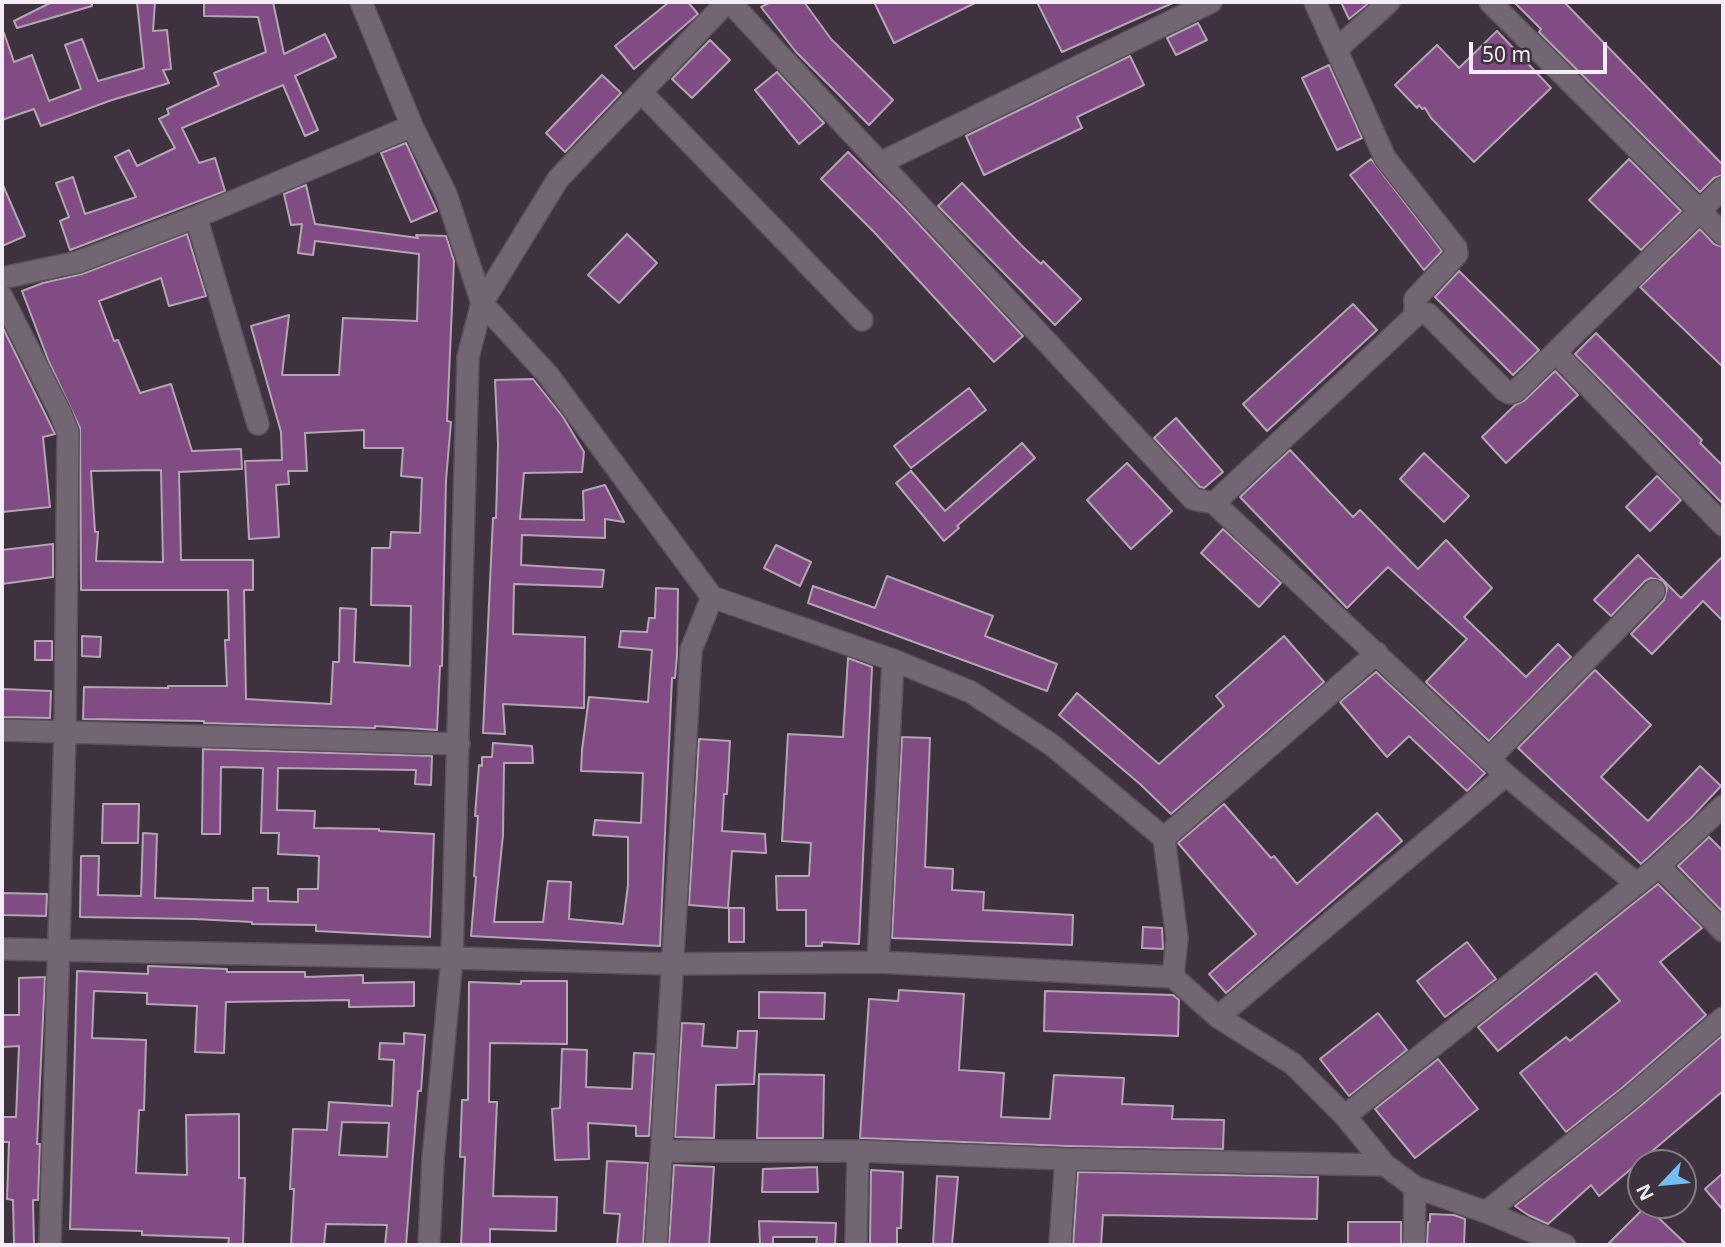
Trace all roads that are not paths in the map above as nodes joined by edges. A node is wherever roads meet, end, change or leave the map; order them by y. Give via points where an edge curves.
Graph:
1 (361, 2) edge
2 (729, 2) edge
3 (1211, 2) edge
4 (1315, 2) edge
5 (1388, 2) edge
6 (1490, 2) edge
7 (1338, 48) junction
8 (641, 92) junction
9 (412, 126) junction
10 (880, 163) junction
11 (1723, 188) edge
12 (1701, 212) junction
13 (196, 217) junction
14 (1723, 234) edge
15 (2, 278) edge
16 (2, 297) edge
17 (482, 303) junction
18 (1415, 316) junction
19 (862, 320) dead end
20 (1556, 353) junction
21 (258, 424) dead end
22 (1214, 503) junction
23 (1723, 525) edge
24 (1654, 591) dead end
25 (712, 597) junction
26 (1377, 653) junction
27 (893, 660) junction
28 (2, 730) edge
29 (65, 732) junction
30 (459, 744) junction
31 (1489, 759) junction
32 (1506, 775) junction
33 (1723, 806) edge
34 (1164, 838) junction
35 (1659, 866) junction
36 (1637, 884) junction
37 (1723, 931) edge
38 (2, 949) edge
39 (60, 950) junction
40 (452, 958) junction
41 (878, 962) junction
42 (673, 964) junction
43 (1173, 977) junction
44 (1218, 1017) junction
45 (1723, 1018) edge
46 (1345, 1116) junction
47 (662, 1151) junction
48 (859, 1151) junction
49 (1066, 1159) junction
50 (1385, 1164) junction
51 (1415, 1187) junction
52 (1486, 1212) junction
53 (50, 1245) edge
54 (429, 1245) edge
55 (656, 1245) edge
56 (856, 1245) edge
57 (1060, 1245) edge
58 (1414, 1245) edge
59 (1565, 1245) edge

1 - 9 street
2 - 8 street
2 - 10 street
3 - 10 street
4 - 7 street
5 - 7 street
6 - 12 street
7 - 18 street via 1385,158 1456,248 1457,254 1415,299
8 - 17 street via 558,179
8 - 19 street
9 - 13 street
9 - 17 street via 446,194
10 - 22 street via 1193,499
11 - 12 street
12 - 14 street
12 - 20 street
13 - 15 street via 78,262
13 - 21 street
16 - 29 street via 68,432
17 - 25 street via 548,375
17 - 30 street via 468,357
18 - 20 street via 1428,314 1510,393
18 - 22 street
20 - 23 street
22 - 26 street
24 - 31 street
25 - 27 street
25 - 42 street via 691,650
26 - 31 street
26 - 34 street
27 - 34 street via 983,699 1052,746
27 - 41 street
28 - 29 street
29 - 30 street
29 - 39 street
30 - 40 street
31 - 32 street
32 - 36 street
32 - 44 street
33 - 35 street
34 - 43 street via 1177,938
35 - 36 street
35 - 37 street
36 - 46 street
38 - 39 street
39 - 40 street
39 - 53 street
40 - 42 street
40 - 54 street
41 - 42 street
41 - 43 street
42 - 47 street
43 - 44 street
44 - 46 street via 1293,1065
45 - 52 street
46 - 50 street
47 - 48 street
47 - 55 street
48 - 49 street
48 - 56 street
49 - 50 street
49 - 57 street
50 - 51 street
51 - 52 street
51 - 58 street
52 - 59 street

